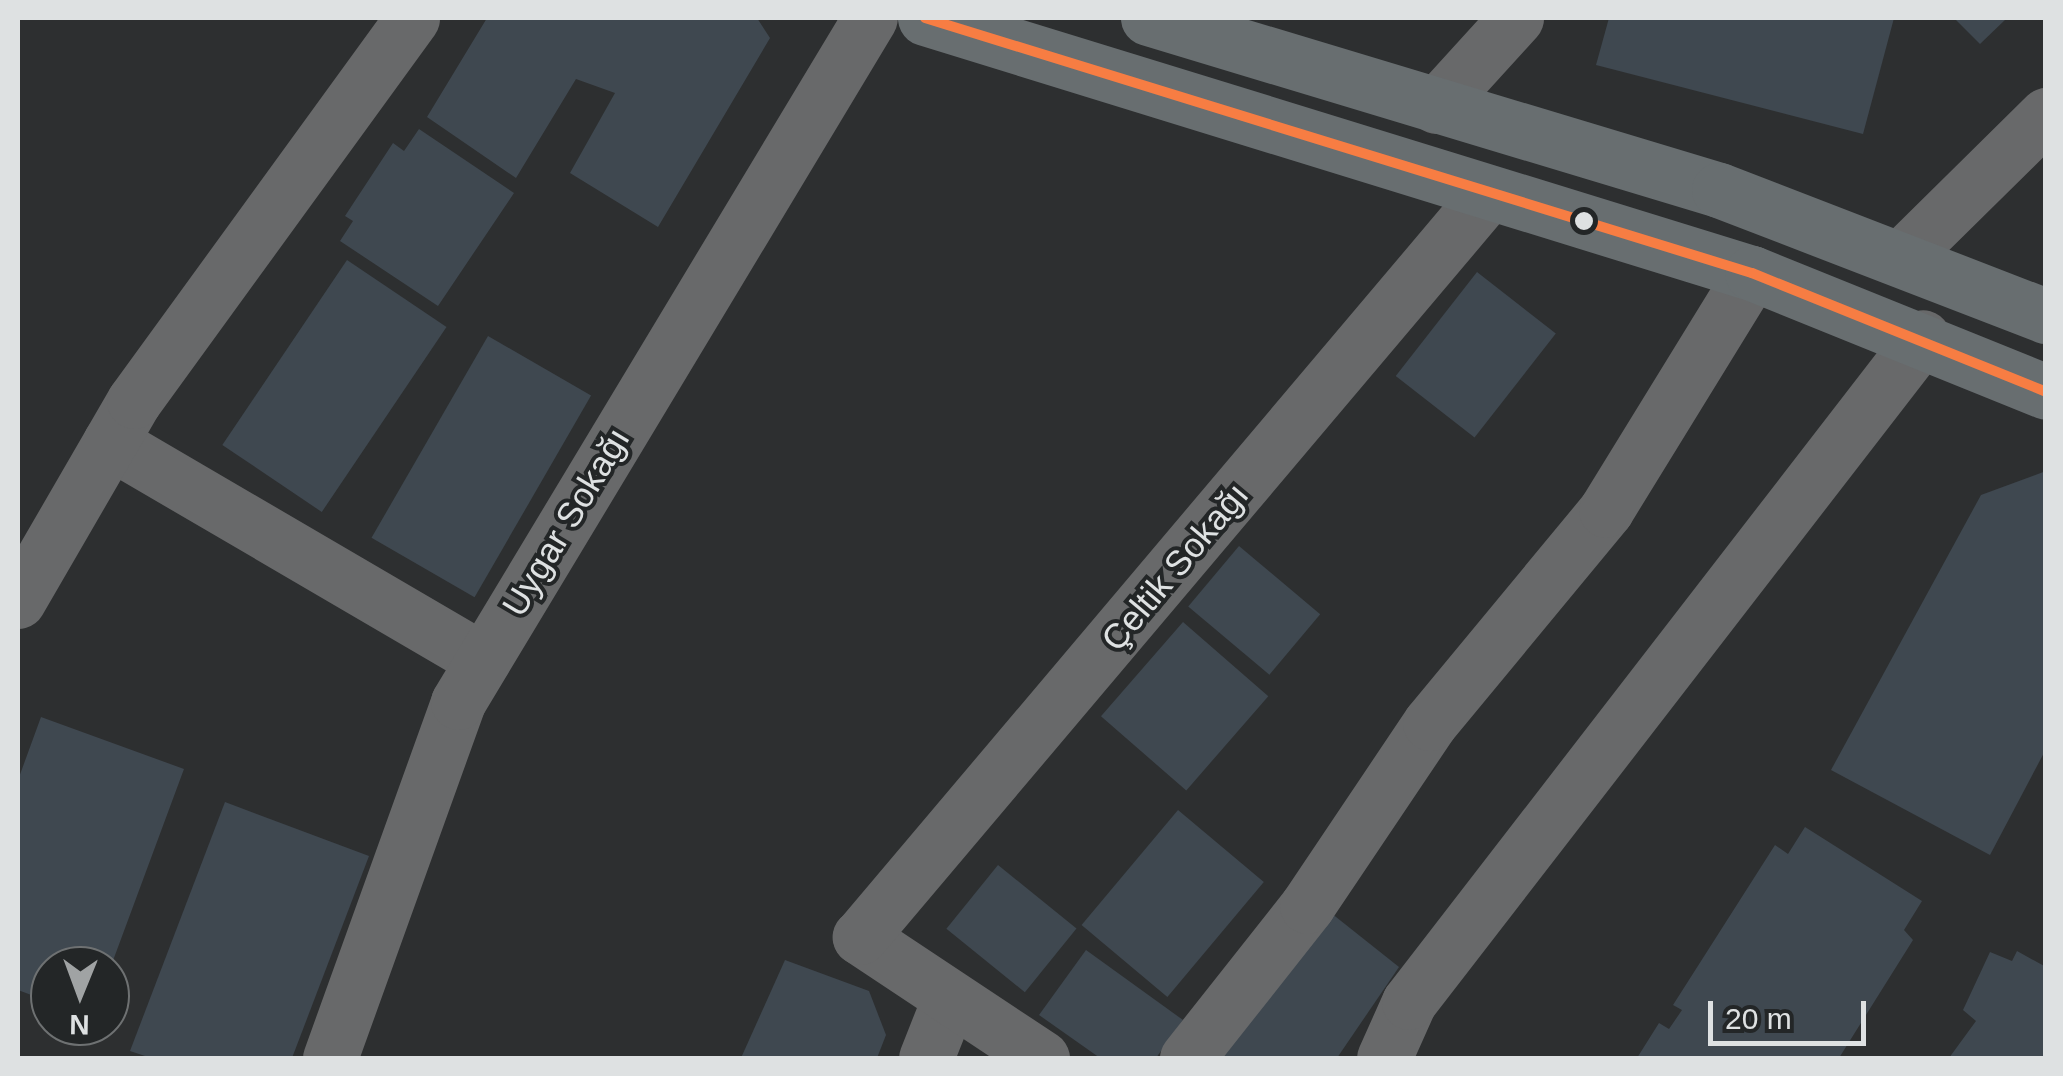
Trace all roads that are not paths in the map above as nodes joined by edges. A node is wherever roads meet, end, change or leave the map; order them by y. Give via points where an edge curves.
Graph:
1 (412, 18) edge
2 (870, 18) edge
3 (926, 18) edge
4 (1148, 18) edge
5 (1516, 18) edge
6 (1436, 106) junction
7 (2046, 115) edge
8 (1512, 126) junction
9 (1487, 196) junction
10 (1902, 256) junction
11 (1752, 273) junction
12 (2046, 316) edge
13 (1923, 337) junction
14 (2046, 392) edge
15 (110, 442) junction
16 (18, 601) edge
17 (484, 660) junction
18 (949, 1000) junction
19 (330, 1058) edge
20 (926, 1058) edge
21 (1042, 1058) edge
22 (1187, 1058) edge
23 (1384, 1058) edge

1 - 15 street
2 - 17 street, Uygar Sokağı
3 - 9 main road
4 - 6 main road
5 - 6 street
6 - 8 main road
7 - 10 street
8 - 9 main road
8 - 10 main road
9 - 11 main road
9 - 18 street, Çeltik Sokağı via 1445,234 1365,344 860,937
10 - 12 main road
11 - 13 main road
11 - 22 street via 1606,510 1430,723 1307,906
13 - 14 main road
13 - 23 street via 1409,1002
15 - 16 street
15 - 17 street
17 - 19 street, Uygar Sokağı via 458,702
18 - 20 street
18 - 21 street

